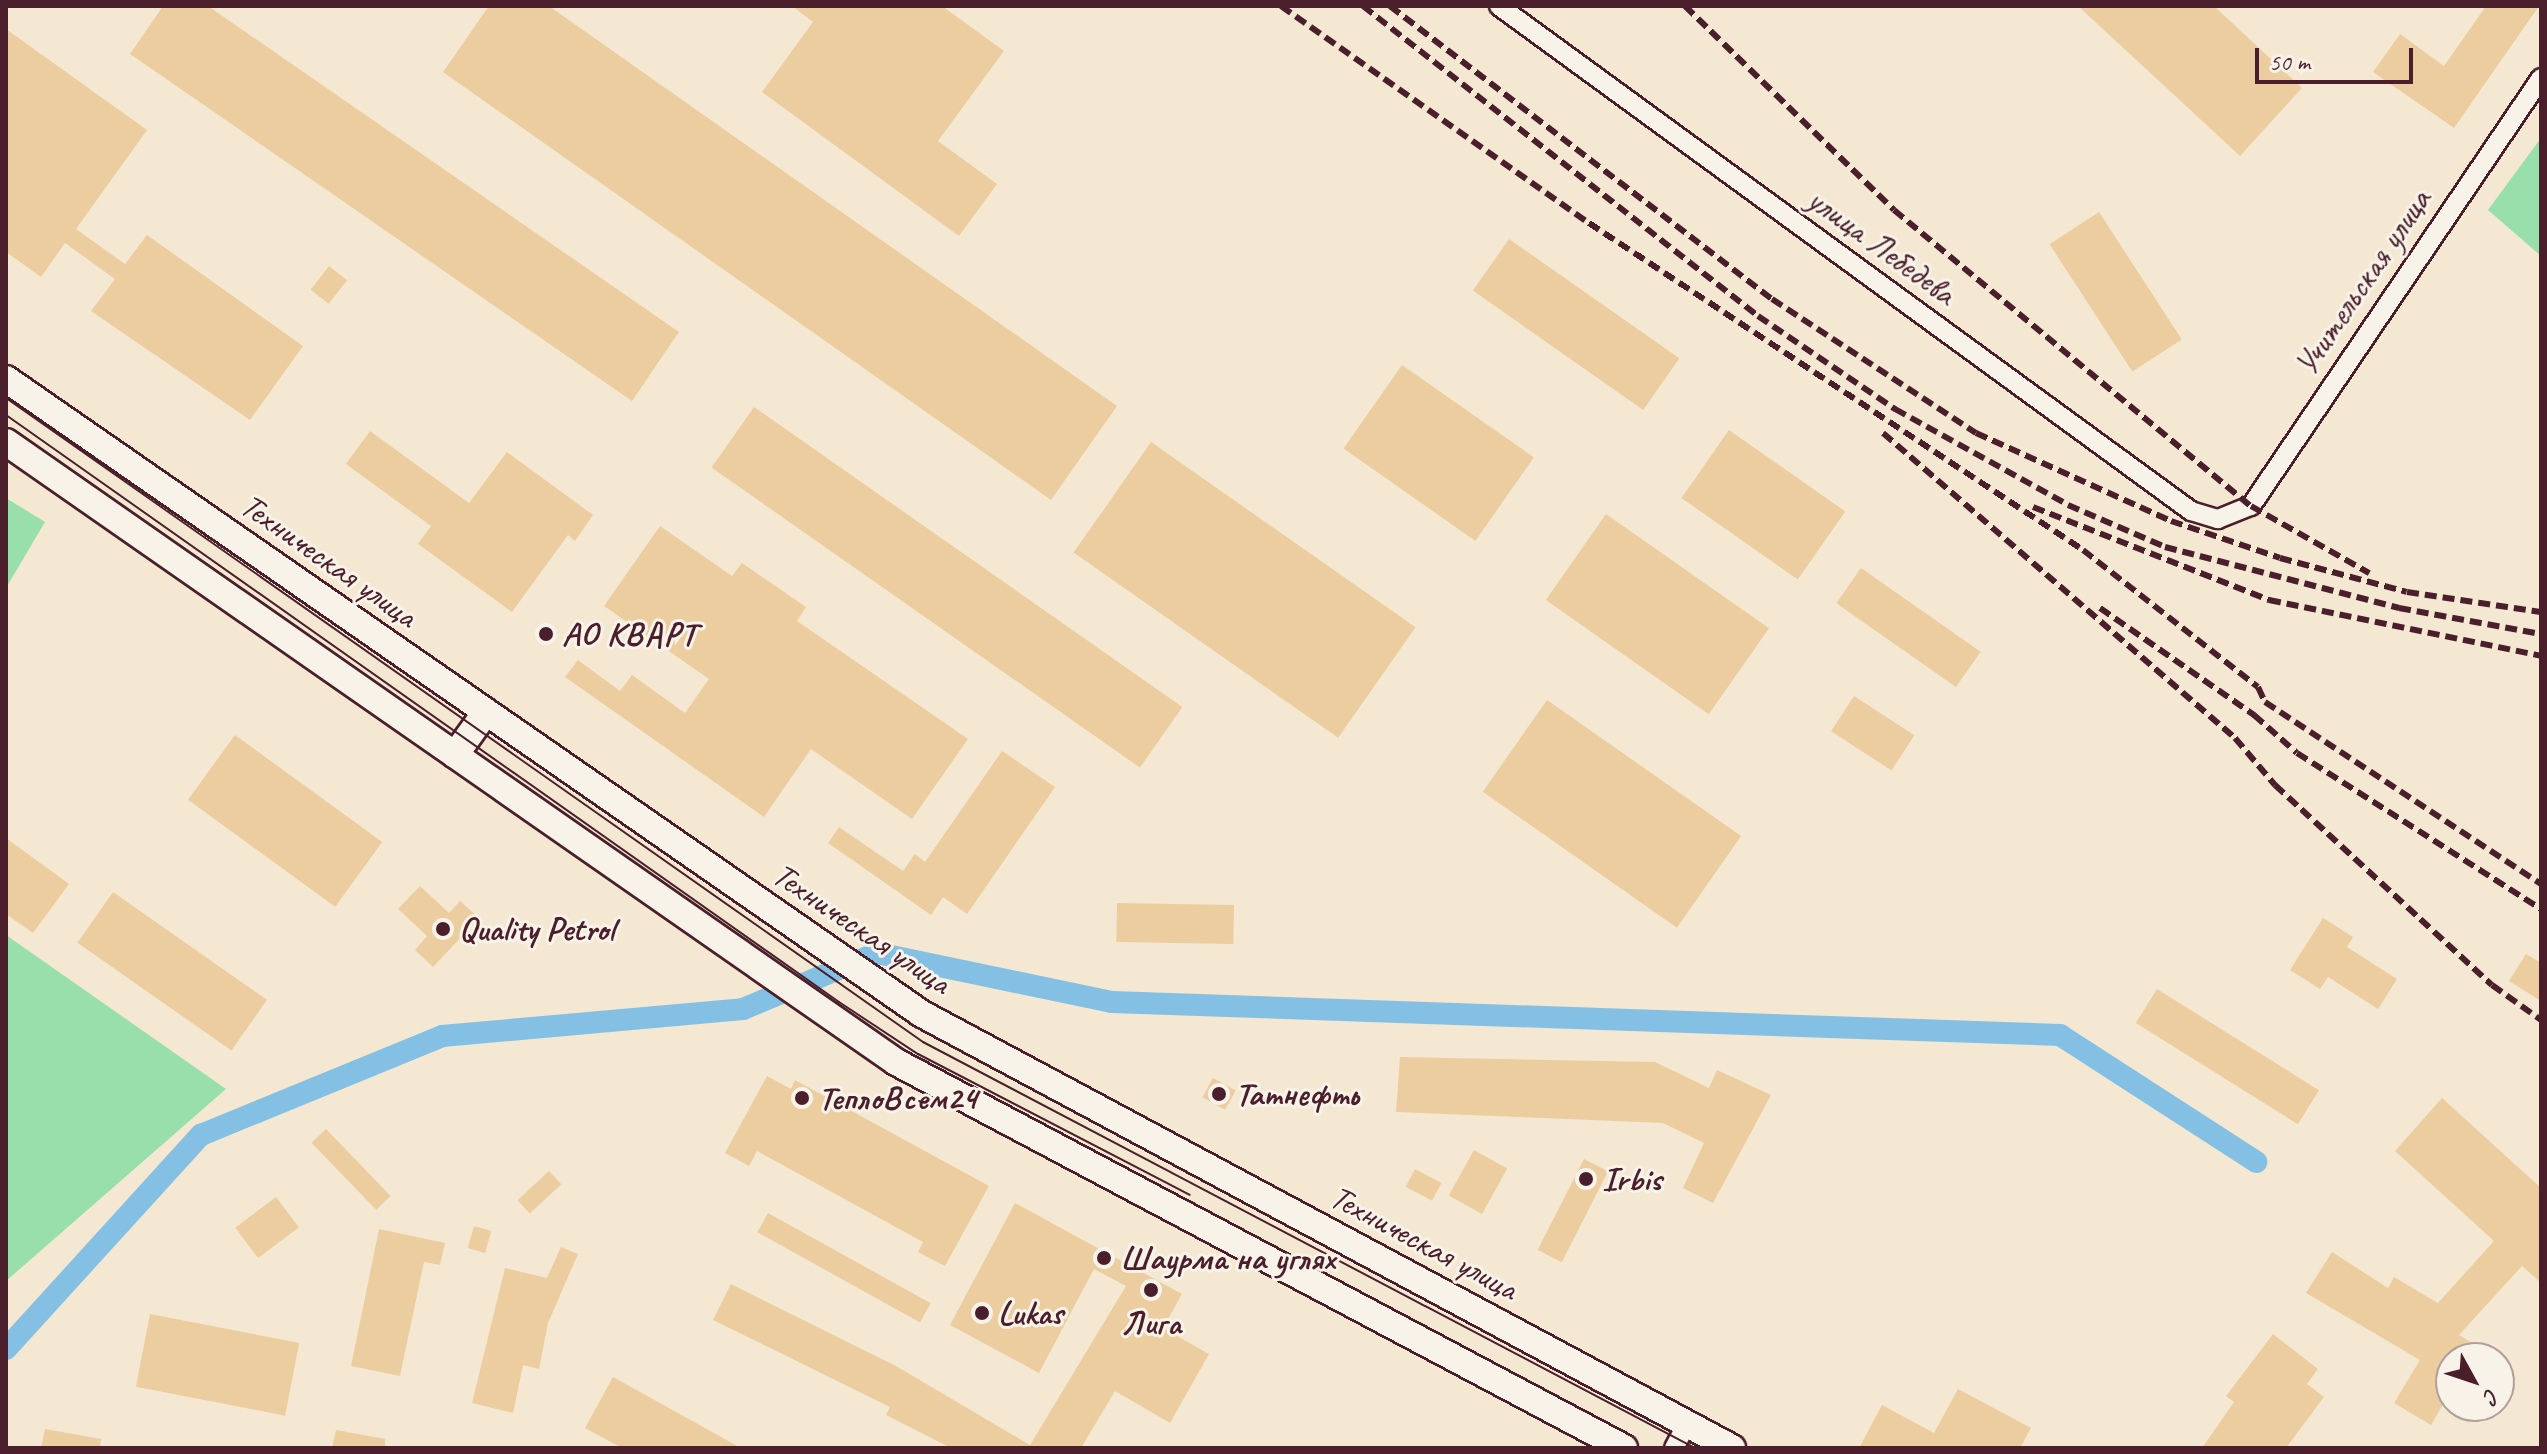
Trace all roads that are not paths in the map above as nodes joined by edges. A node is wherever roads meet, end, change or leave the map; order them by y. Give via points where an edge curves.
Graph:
1 (1499, 6) edge
2 (2541, 78) edge
3 (6, 379) edge
4 (6, 442) edge
5 (2233, 519) joint
6 (486, 712) junction
7 (455, 755) junction
8 (1687, 1424) junction
9 (1624, 1448) edge
10 (1674, 1448) edge
11 (1732, 1448) edge

1 - 5 street, улица Лебедева via 2191,511
2 - 5 street, Учительская улица via 2251,506
3 - 6 main road, Техническая улица
4 - 7 main road
6 - 7 main road
6 - 8 main road, Техническая улица via 922,1014
7 - 9 main road via 896,1062
8 - 10 street
8 - 11 main road, Техническая улица

